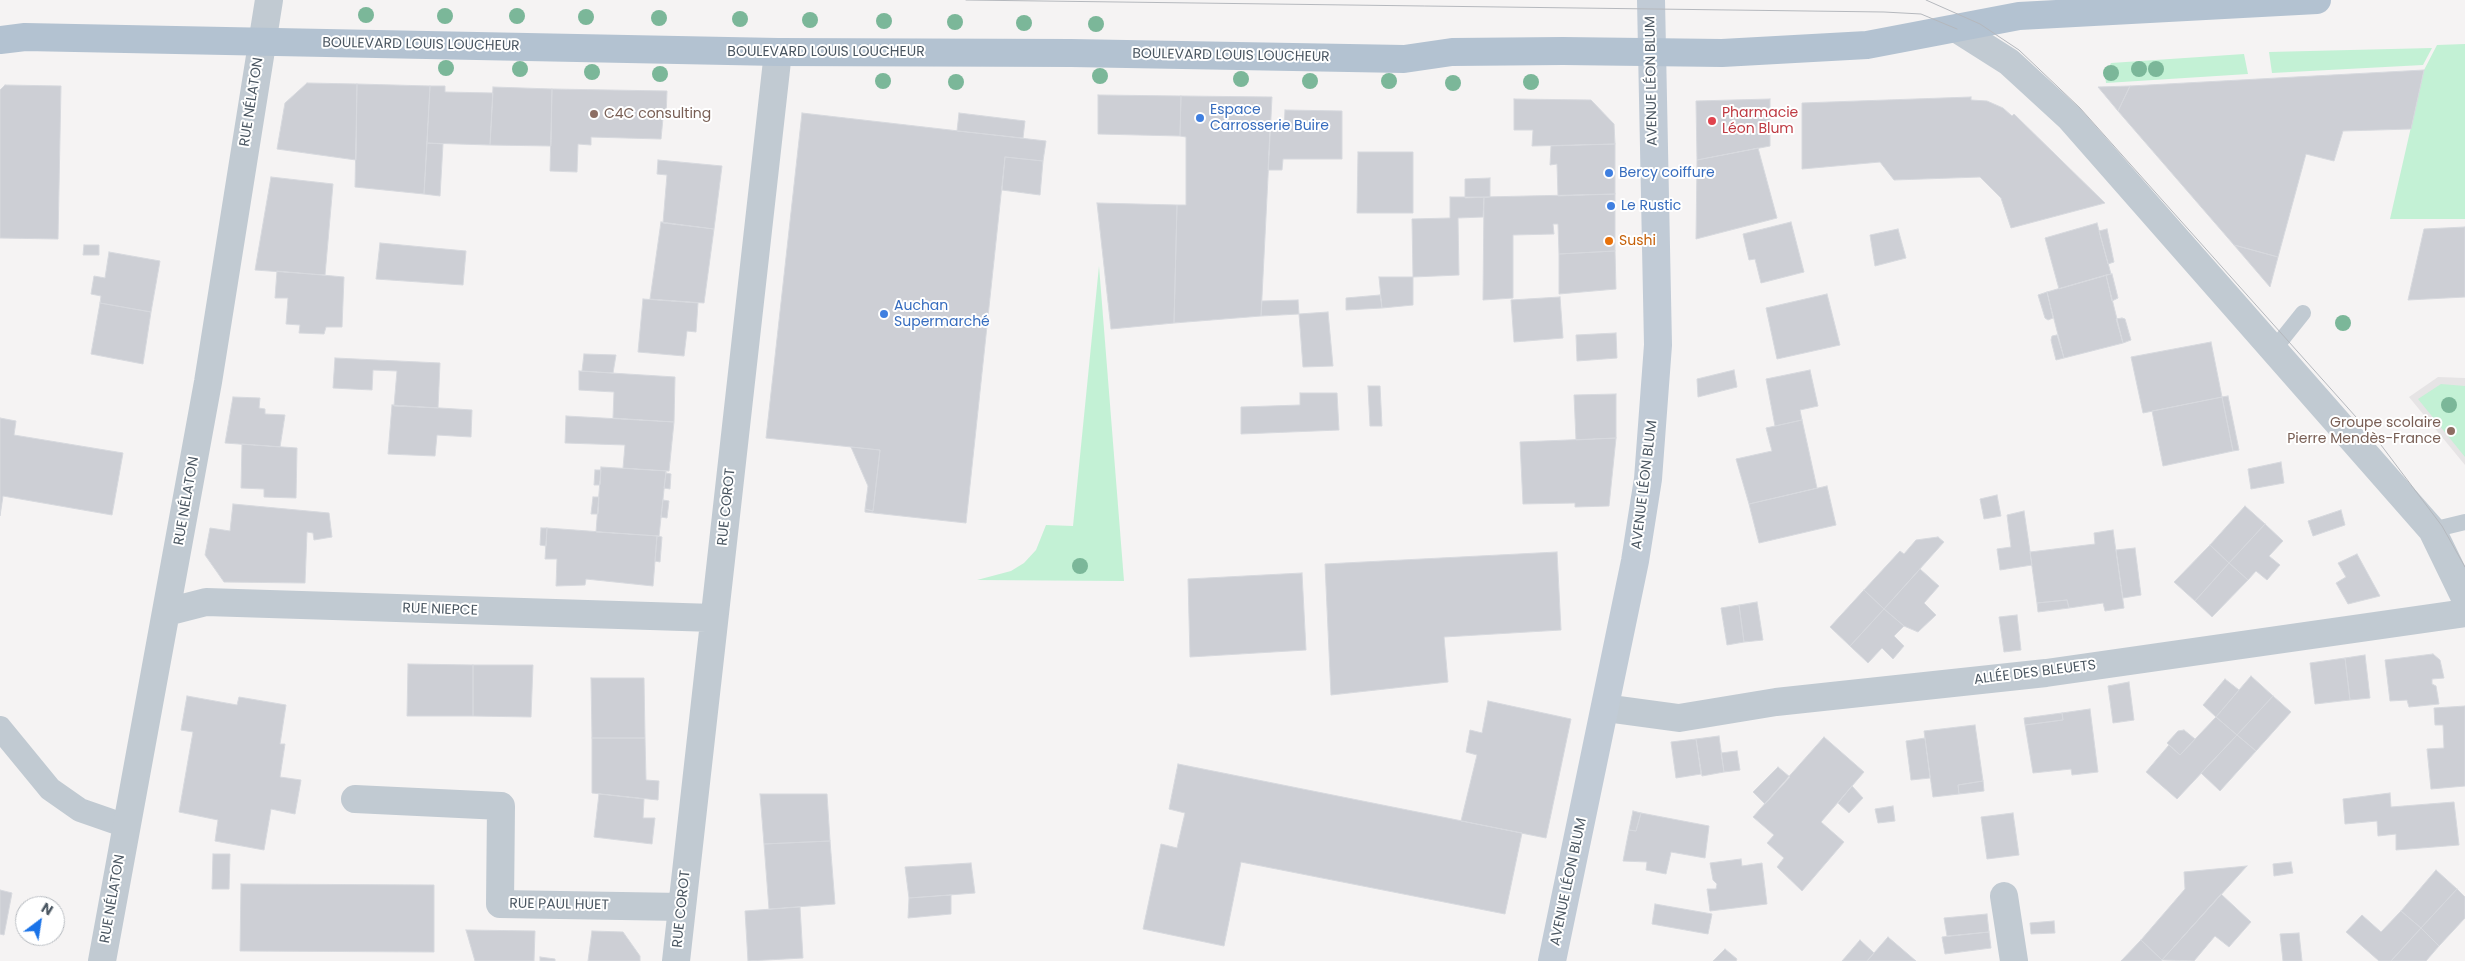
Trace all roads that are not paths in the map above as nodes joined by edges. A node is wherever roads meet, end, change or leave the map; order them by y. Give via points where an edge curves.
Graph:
1 (269, 0) edge
2 (1651, 0) edge
3 (2317, 0) edge
4 (1957, 29) junction
5 (0, 40) edge
6 (263, 40) junction
7 (1653, 51) junction
8 (778, 52) junction
9 (2303, 313) dead end
10 (2274, 348) junction
11 (2465, 522) edge
12 (2432, 530) junction
13 (2465, 598) edge
14 (167, 612) junction
15 (2465, 613) edge
16 (714, 618) junction
17 (1605, 708) junction
18 (1, 730) edge
19 (355, 798) dead end
20 (126, 826) junction
21 (2004, 896) dead end
22 (682, 907) junction
23 (102, 961) edge
24 (676, 961) edge
25 (1552, 961) edge
26 (2014, 961) edge

1 - 6 street, RUE NÉLATON
2 - 7 main road, AVENUE LÉON BLUM
3 - 4 main road, BOULEVARD LOUIS LOUCHEUR via 2019,16
4 - 7 main road, BOULEVARD LOUIS LOUCHEUR via 1867,45 1722,53
4 - 10 street via 2009,62 2070,118
5 - 6 main road, BOULEVARD LOUIS LOUCHEUR via 25,37
6 - 8 main road, BOULEVARD LOUIS LOUCHEUR
6 - 14 street, RUE NÉLATON
7 - 8 main road, BOULEVARD LOUIS LOUCHEUR via 1452,52 1404,59
7 - 17 main road, AVENUE LÉON BLUM via 1658,345 1655,408 1635,561
8 - 16 street, RUE COROT
9 - 10 lane
10 - 12 street
11 - 12 lane
12 - 13 street
14 - 16 street, RUE NIEPCE via 206,602
14 - 20 street, RUE NÉLATON
15 - 17 street, ALLÉE DES BLEUETS via 2046,673 1776,702 1679,718
16 - 22 street, RUE COROT
17 - 25 main road, AVENUE LÉON BLUM
18 - 20 street via 50,789 80,810
19 - 22 street, RUE PAUL HUET via 501,806 500,904
20 - 23 street, RUE NÉLATON
21 - 26 street
22 - 24 street, RUE COROT

